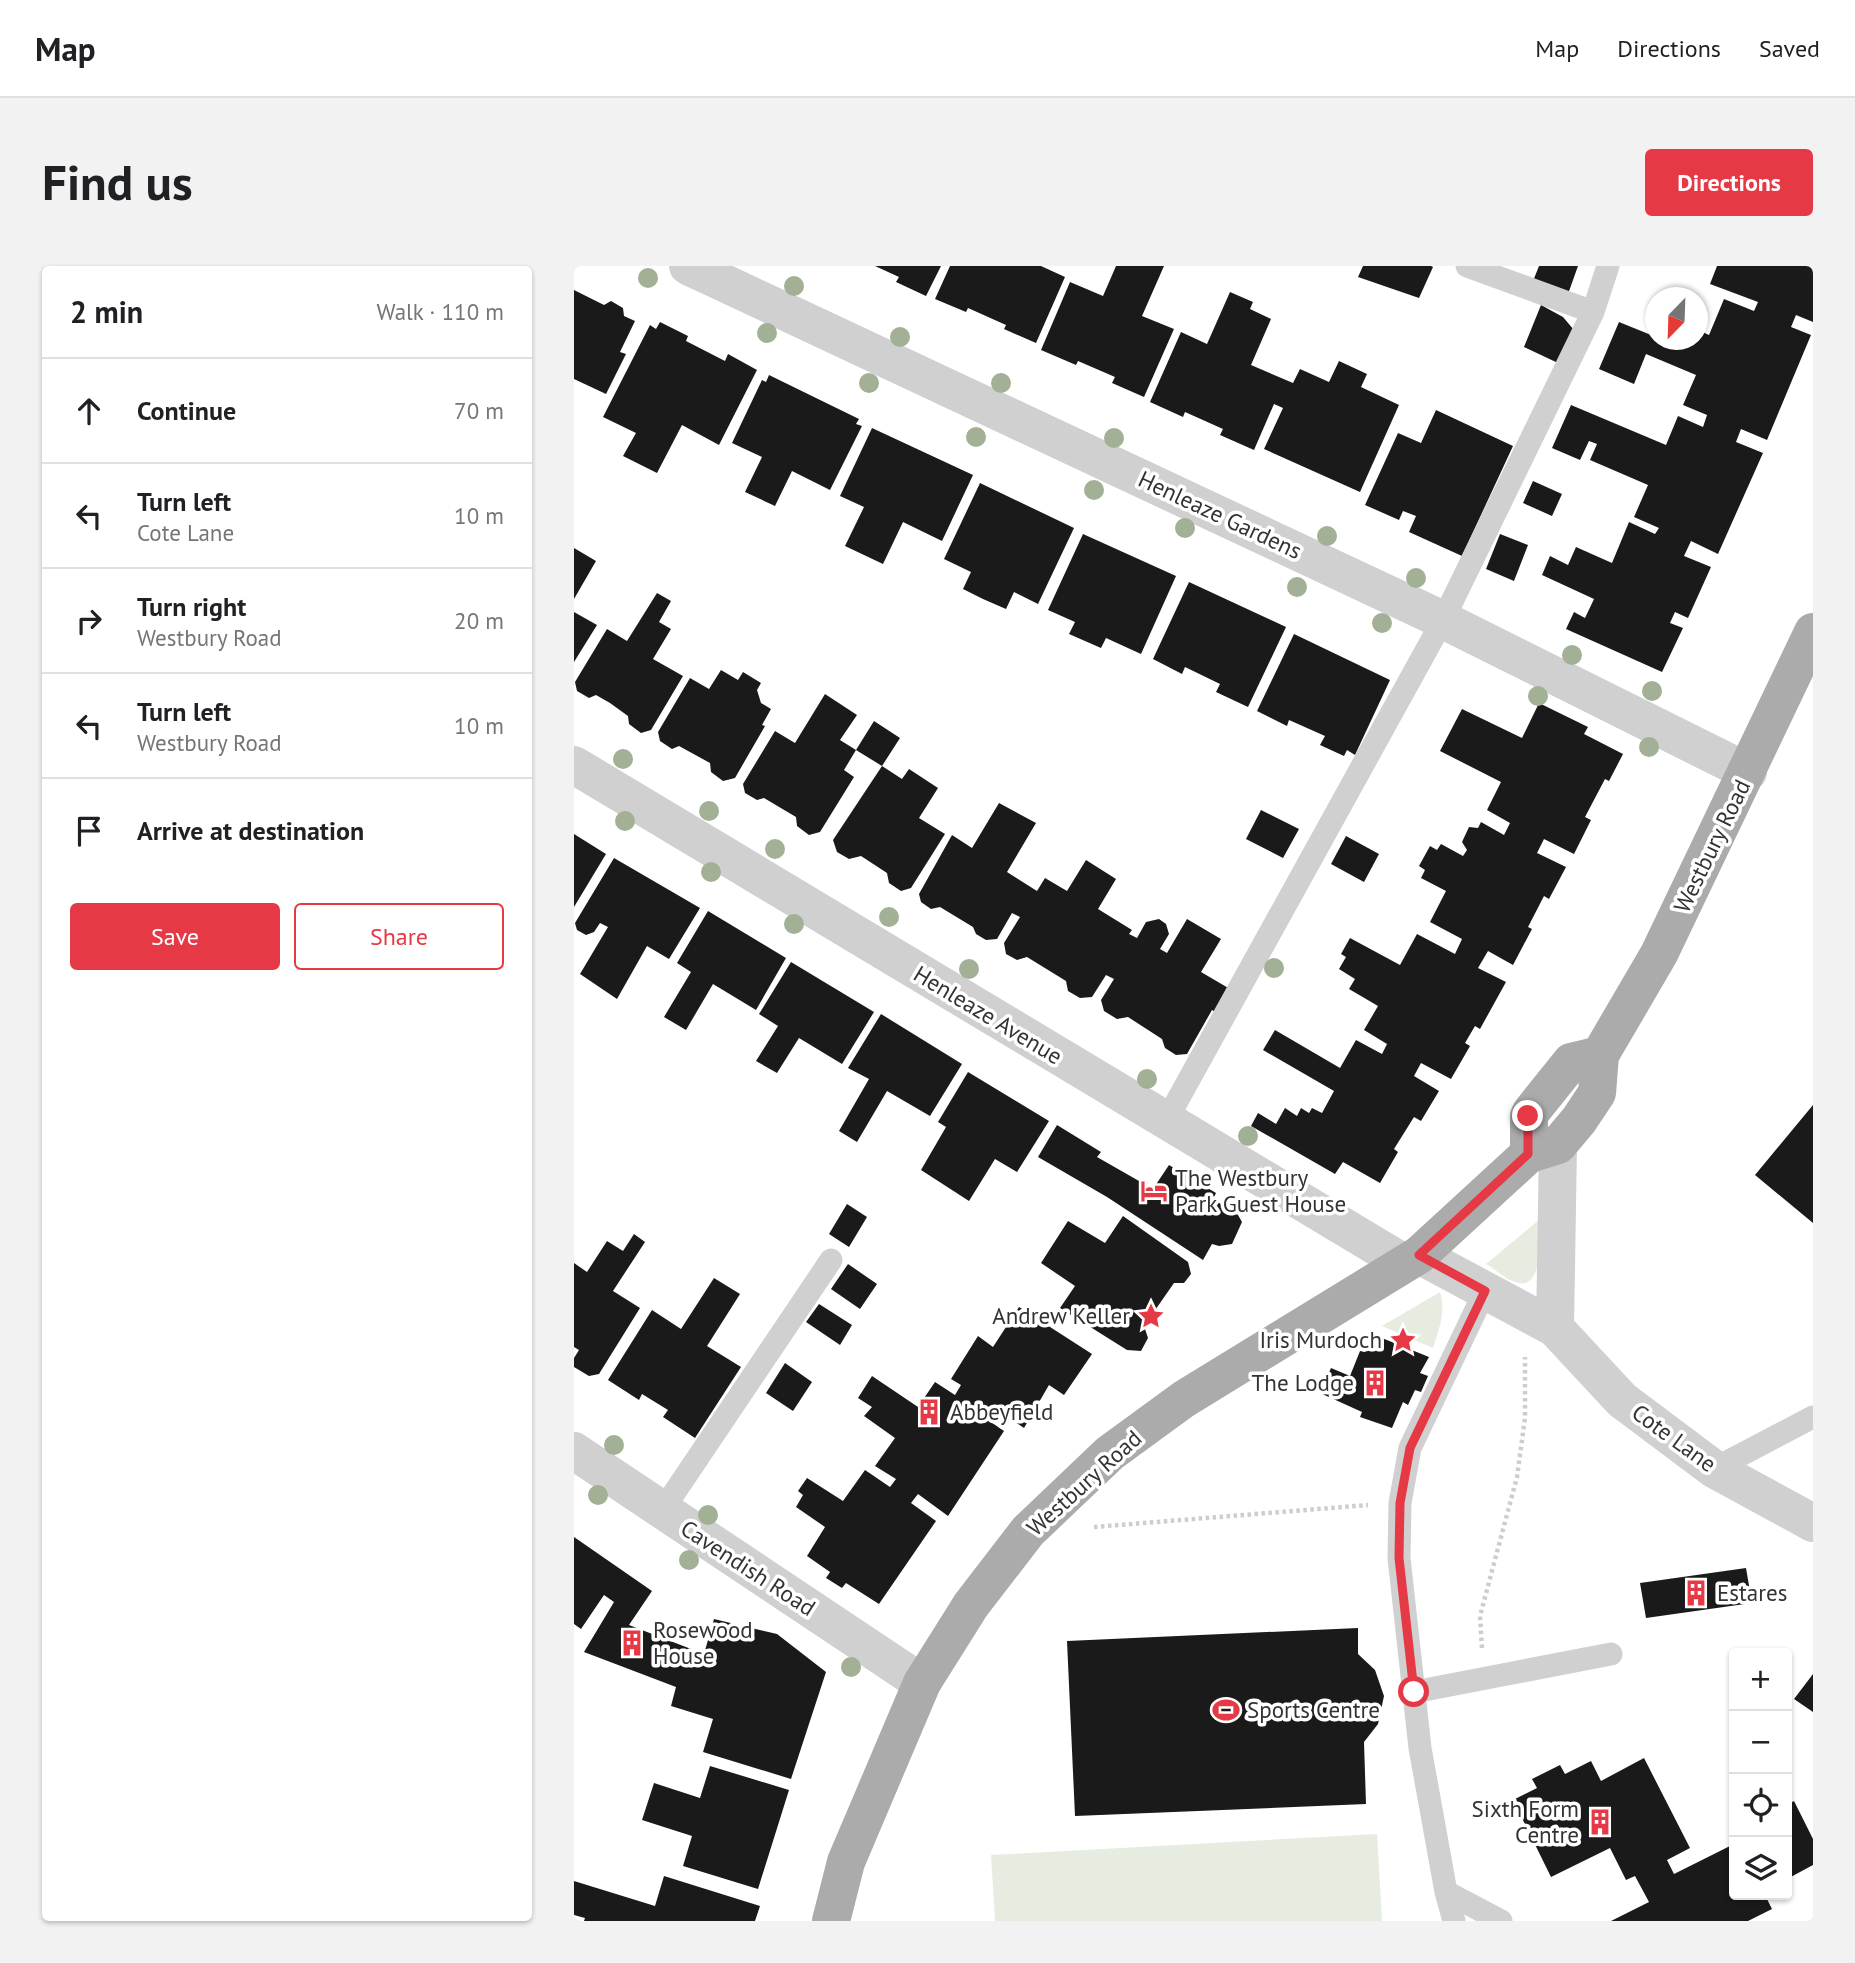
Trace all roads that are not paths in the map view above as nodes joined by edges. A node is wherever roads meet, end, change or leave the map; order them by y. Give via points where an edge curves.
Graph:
1 (688, 266) edge
2 (1467, 266) edge
3 (1608, 266) edge
4 (1593, 312) junction
5 (1443, 620) junction
6 (1813, 632) edge
7 (574, 765) edge
8 (1748, 772) junction
9 (1166, 1122) junction
10 (1543, 1150) junction
11 (1411, 1259) junction
12 (831, 1260) dead end
13 (1485, 1291) junction
14 (1555, 1328) junction
15 (1813, 1417) edge
16 (574, 1451) edge
17 (1714, 1469) junction
18 (662, 1511) junction
19 (1813, 1523) edge
20 (1611, 1654) dead end
21 (922, 1683) junction
22 (1414, 1692) junction
23 (1446, 1892) junction
24 (831, 1921) edge
25 (1454, 1921) edge
26 (1501, 1921) edge

1 - 5 street, Henleaze Gardens
2 - 4 lane
3 - 4 lane
4 - 5 lane
5 - 8 street, Henleaze Gardens
5 - 9 lane
6 - 8 main road, Westbury Road
7 - 9 street, Henleaze Avenue
8 - 10 main road, Westbury Road via 1659,954 1600,1055 1571,1062 1528,1116
9 - 11 street, Henleaze Avenue via 1205,1131
10 - 11 main road, Westbury Road
10 - 14 street
11 - 13 street, Cote Lane
11 - 21 main road, Westbury Road via 1184,1399 1110,1453 1028,1531 971,1605
12 - 18 lane
13 - 14 street, Cote Lane
13 - 22 lane via 1410,1448 1390,1557
14 - 17 street, Cote Lane via 1622,1400
15 - 17 lane
16 - 18 street, Cavendish Road
17 - 19 street, Cote Lane
18 - 21 street, Cavendish Road
20 - 22 lane
21 - 24 main road, Westbury Road via 846,1862
22 - 23 lane
23 - 25 lane
23 - 26 lane

